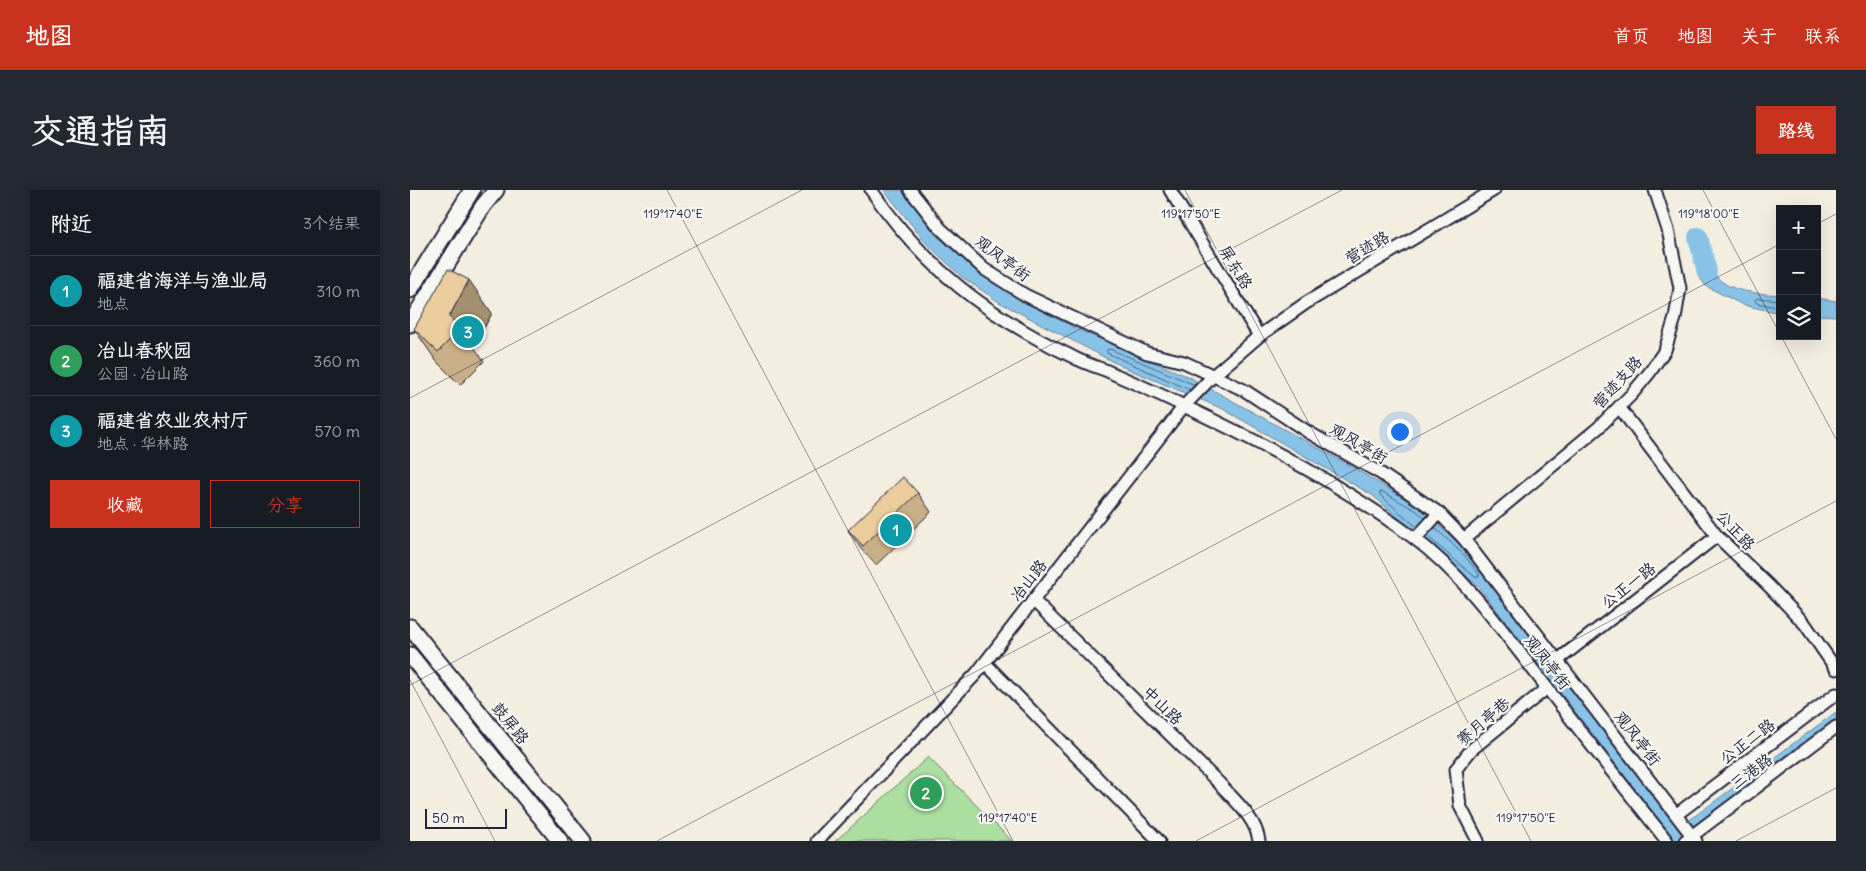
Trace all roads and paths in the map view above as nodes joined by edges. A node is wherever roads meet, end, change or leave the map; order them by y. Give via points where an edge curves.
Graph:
1 (472, 190) edge
2 (496, 190) edge
3 (871, 190) edge
4 (910, 190) edge
5 (1170, 190) edge
6 (1494, 190) edge
7 (1655, 190) edge
8 (448, 228) junction
9 (462, 239) junction
10 (410, 290) edge
11 (410, 324) edge
12 (1260, 336) junction
13 (1214, 375) junction
14 (1184, 406) junction
15 (1619, 407) junction
16 (1439, 512) junction
17 (1717, 536) junction
18 (1416, 539) junction
19 (1464, 539) junction
20 (1033, 600) junction
21 (410, 627) edge
22 (410, 656) edge
23 (1558, 660) junction
24 (984, 663) junction
25 (1836, 669) edge
26 (1547, 688) junction
27 (1836, 694) edge
28 (1836, 727) edge
29 (1677, 814) junction
30 (1691, 839) edge
31 (560, 841) edge
32 (583, 841) edge
33 (817, 841) edge
34 (1159, 841) edge
35 (1259, 841) edge
36 (1478, 841) edge
37 (1667, 841) edge

1 - 8 main road
2 - 9 main road
3 - 14 street via 912,244 966,293 1037,339
4 - 13 street, 观风亭街 via 952,240 984,269 1025,296 1147,353 1184,362
5 - 12 street, 屏东路
6 - 12 street, 营迹路 via 1306,303
7 - 15 street, 营迹支路 via 1668,230 1680,288 1665,350
8 - 9 main road
8 - 10 main road
9 - 11 main road
12 - 13 street, 冶山路
13 - 14 street, 冶山路
13 - 16 street, 观风亭街 via 1244,390
14 - 18 street, 观凤亭街 via 1334,484
14 - 20 street, 冶山路
15 - 17 street, 公正路
15 - 19 street, 营迹支路
16 - 18 street
16 - 19 street, 观风亭街
17 - 23 street, 公正一路
17 - 25 street, 公正路 via 1804,624
18 - 26 street, 观凤亭街 via 1453,572
19 - 23 street, 观风亭街
20 - 24 street, 冶山路
20 - 35 street, 中山路 via 1220,783 1245,812 1258,833
21 - 32 main road, 鼓屏路
22 - 31 main road
23 - 29 street, 观风亭街
24 - 33 street, 冶山路
24 - 34 street
26 - 36 street, 赛月亭巷 via 1471,750 1456,769 1460,806
26 - 37 street, 观凤亭街
27 - 29 street, 公正二路
28 - 30 street, 三港路
29 - 30 street, 观风亭街

